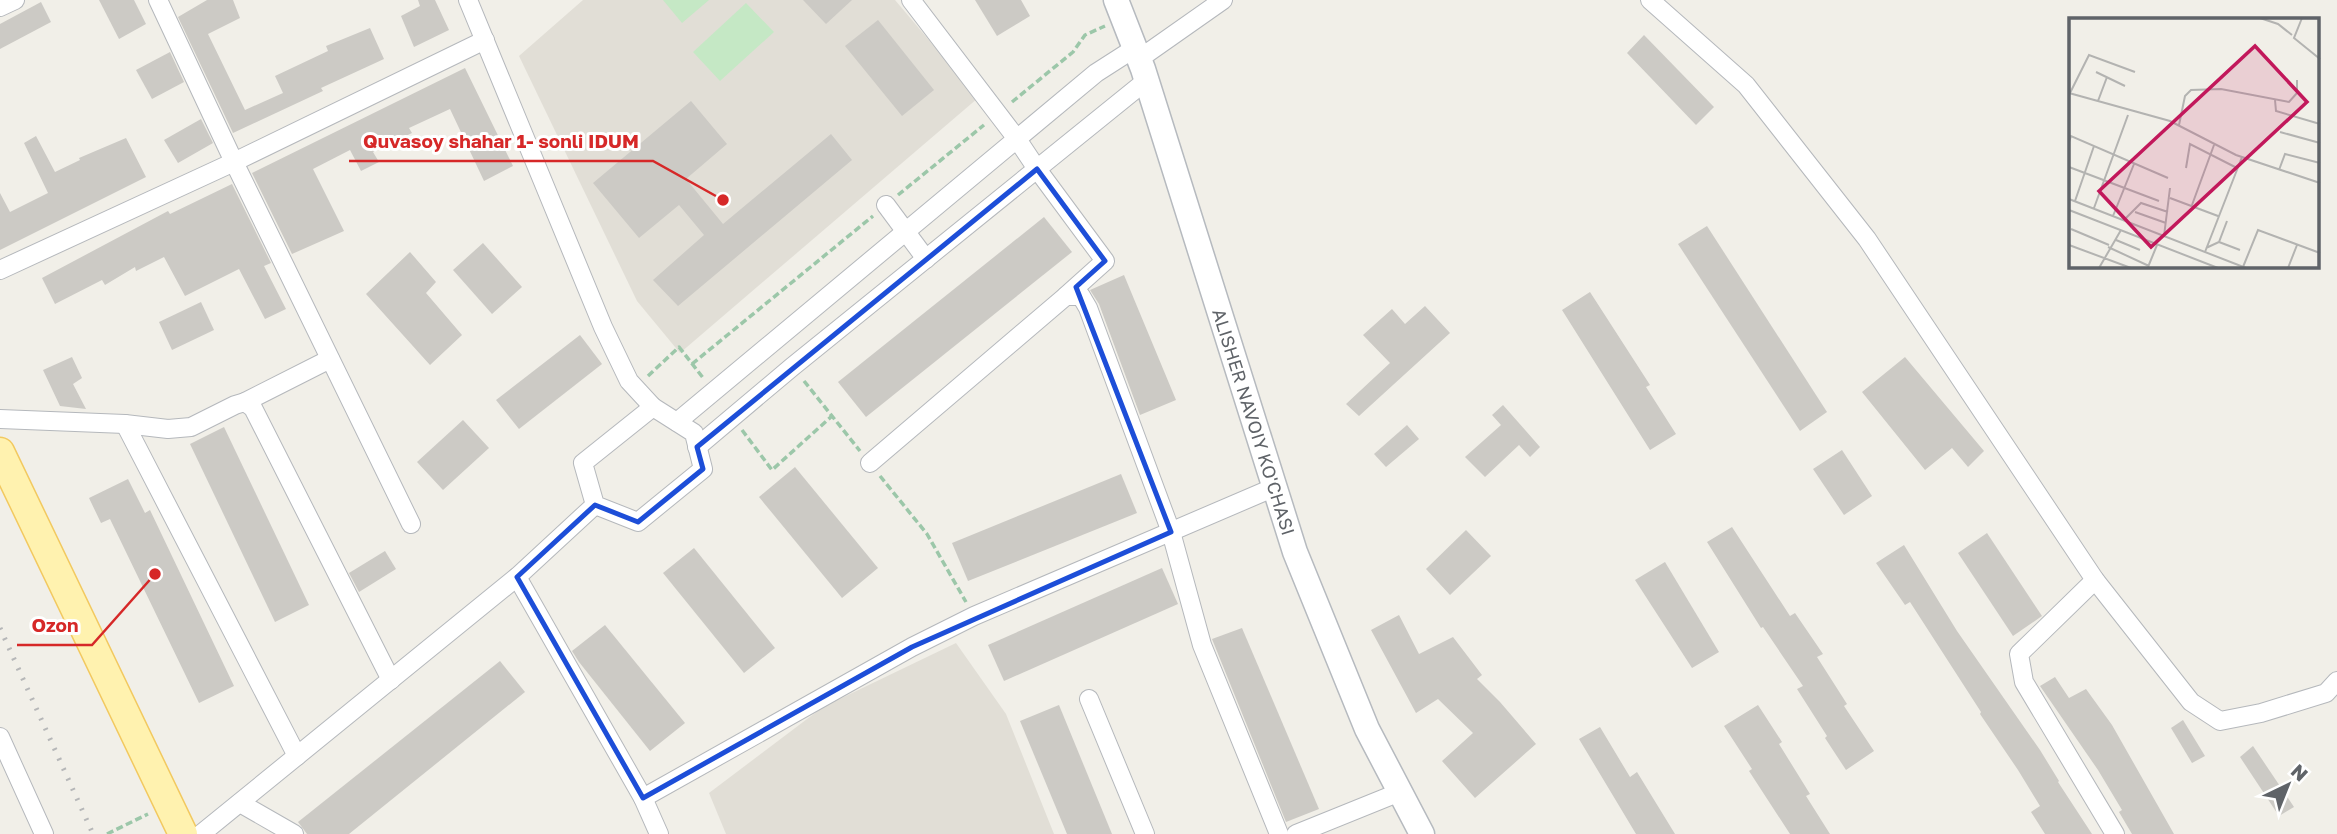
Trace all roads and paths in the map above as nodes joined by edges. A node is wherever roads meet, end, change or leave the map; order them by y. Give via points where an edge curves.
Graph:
1 (15, 0) edge
2 (158, 0) edge
3 (468, 0) edge
4 (911, 0) edge
5 (1223, 0) edge
6 (1650, 0) edge
7 (0, 8) edge
8 (1120, 9) edge
9 (485, 40) junction
10 (1140, 63) junction
11 (998, 114) junction
12 (1017, 139) junction
13 (234, 162) junction
14 (1037, 169) junction
15 (886, 205) junction
16 (906, 231) junction
17 (926, 258) junction
18 (0, 270) edge
19 (1066, 296) junction
20 (330, 359) junction
21 (692, 364) dead end
22 (245, 402) junction
23 (653, 407) junction
24 (0, 419) edge
25 (677, 422) junction
26 (125, 424) junction
27 (697, 447) junction
28 (0, 452) edge
29 (870, 463) dead end
30 (1275, 488) junction
31 (595, 505) junction
32 (411, 524) dead end
33 (1171, 532) junction
34 (517, 577) junction
35 (2095, 580) junction
36 (391, 680) junction
37 (2337, 681) edge
38 (1089, 699) dead end
39 (0, 737) edge
40 (297, 756) junction
41 (1400, 792) junction
42 (643, 798) junction
43 (240, 803) junction
44 (168, 804) junction
45 (44, 834) edge
46 (107, 834) edge
47 (183, 834) edge
48 (201, 834) edge
49 (294, 834) edge
50 (659, 834) edge
51 (1145, 834) edge
52 (1279, 834) edge
53 (1296, 834) edge
54 (1422, 834) edge
55 (2115, 834) edge

1 - 7 street
2 - 13 street
3 - 9 street
4 - 11 street
5 - 10 street
6 - 35 street via 1746,85 1867,239
8 - 10 street, ALISHER NAVOIY KO'CHASI
8 - 11 path
9 - 13 street
9 - 23 street via 603,327 629,382
10 - 12 street via 1096,73
10 - 14 street
10 - 30 street, ALISHER NAVOIY KO'CHASI
11 - 12 street
11 - 15 path
12 - 14 street
12 - 16 street
13 - 18 street
13 - 20 street
14 - 17 street
14 - 19 street via 1105,261
15 - 16 street
15 - 21 path
16 - 17 street
16 - 25 street
17 - 27 street
19 - 29 street
19 - 33 street via 1081,296 1088,308
20 - 22 street
20 - 32 street
22 - 26 street via 191,427
22 - 36 street via 253,408
23 - 25 street
23 - 31 street via 583,463
24 - 26 street
25 - 27 street via 694,433
26 - 40 street
27 - 31 street via 703,469 638,522
28 - 44 main road
30 - 33 street
30 - 41 street, ALISHER NAVOIY KO'CHASI via 1295,552 1367,729
31 - 34 street
33 - 42 street via 912,647
33 - 52 street via 1202,645
34 - 36 street
34 - 42 street
35 - 37 street via 2191,702 2220,720 2326,693
35 - 55 street via 2019,654 2024,682
36 - 40 street
38 - 51 street
39 - 45 street
40 - 43 street
41 - 53 street
41 - 54 street, ALISHER NAVOIY KO'CHASI
42 - 50 street
43 - 48 street
43 - 49 street
44 - 46 path
44 - 47 main road

